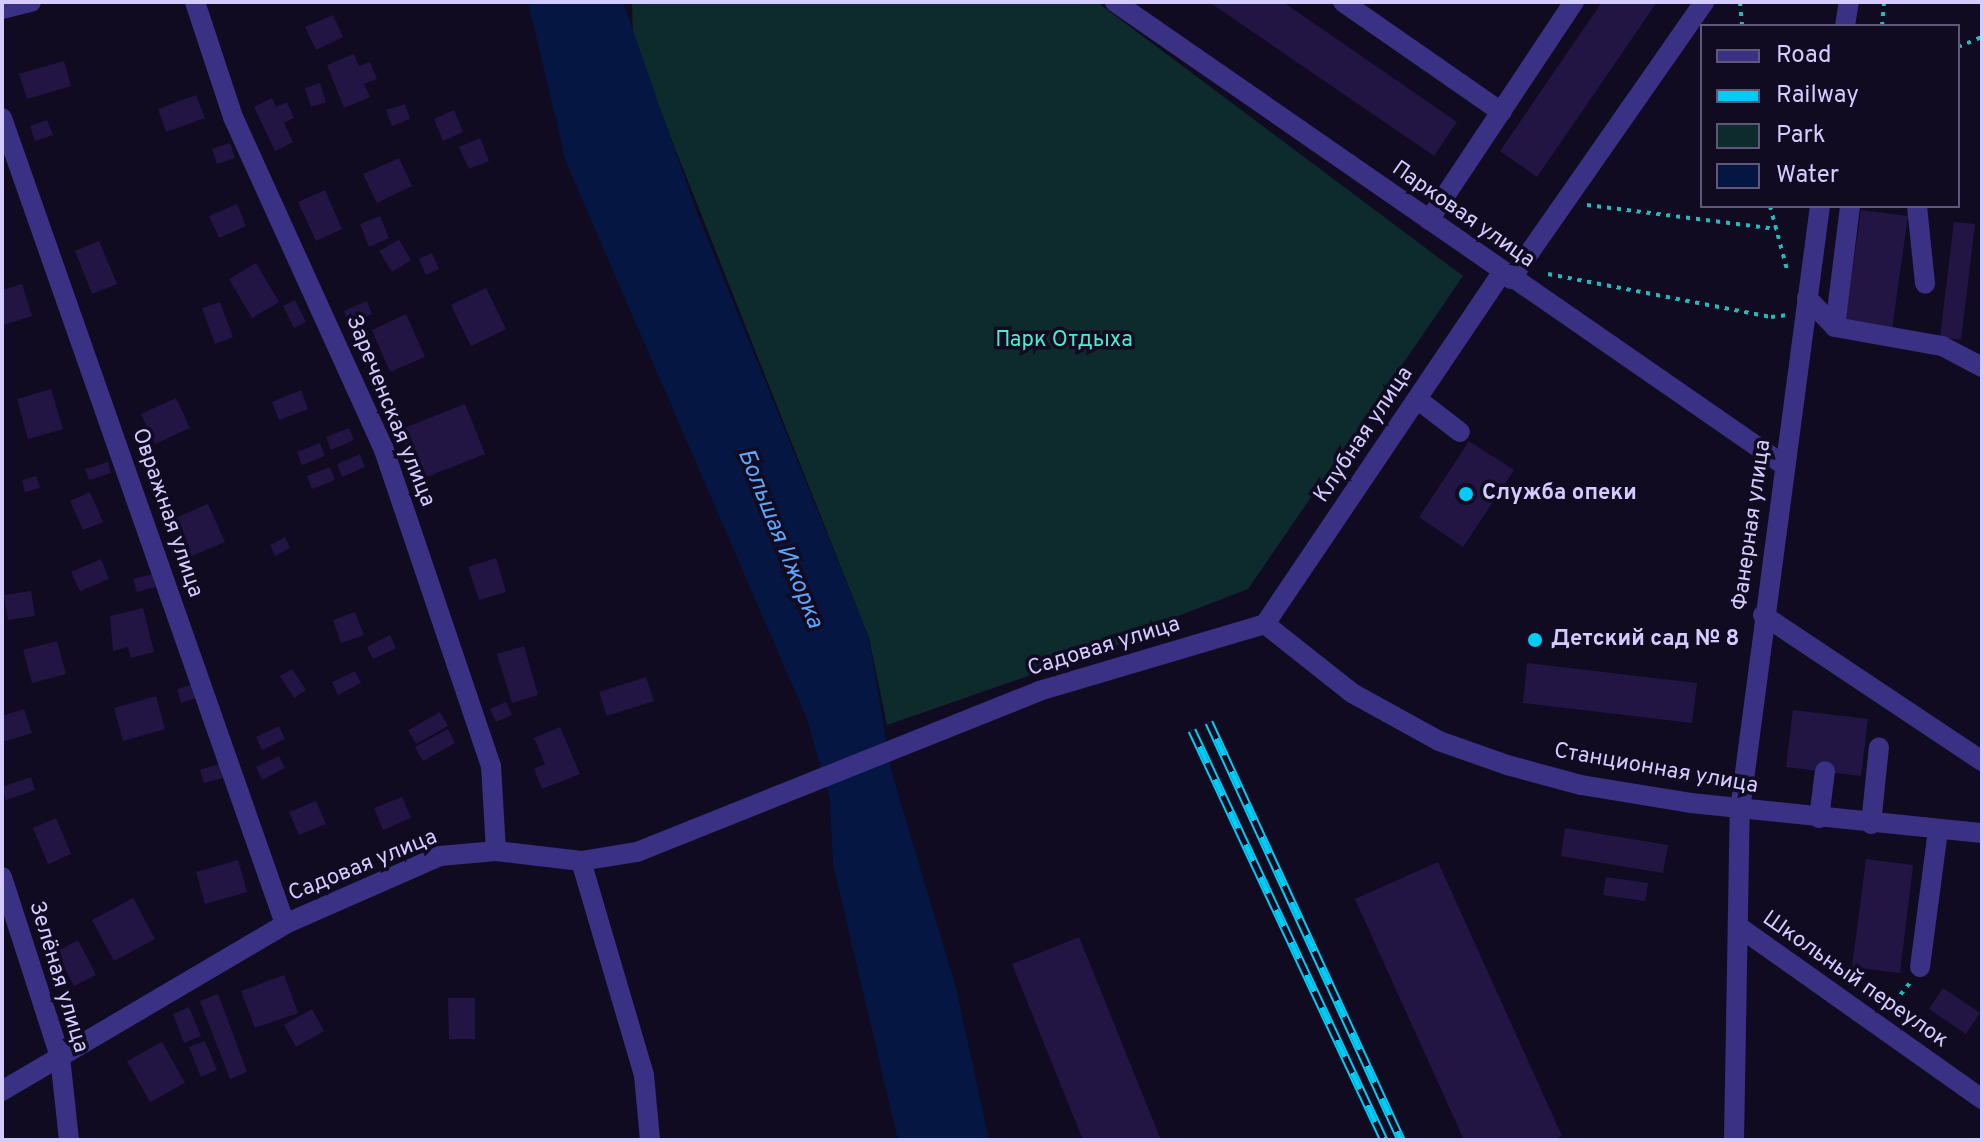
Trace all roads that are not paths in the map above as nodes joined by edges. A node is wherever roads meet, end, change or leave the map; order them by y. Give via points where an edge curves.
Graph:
1 (31, 2) edge
2 (195, 2) edge
3 (1115, 2) edge
4 (1343, 2) edge
5 (1574, 2) edge
6 (1704, 2) edge
7 (1849, 2) edge
8 (2, 9) edge
9 (1845, 24) edge
10 (1501, 112) junction
11 (2, 118) edge
12 (1820, 208) edge
13 (1850, 208) edge
14 (1917, 208) edge
15 (1429, 220) junction
16 (1511, 274) junction
17 (1925, 284) dead end
18 (1835, 303) junction
19 (1806, 306) junction
20 (1835, 327) junction
21 (1982, 367) edge
22 (1417, 399) junction
23 (1460, 432) dead end
24 (1784, 465) junction
25 (1763, 615) junction
26 (1265, 624) junction
27 (1879, 747) dead end
28 (1982, 761) edge
29 (1825, 771) dead end
30 (1740, 810) junction
31 (1819, 818) junction
32 (1871, 824) junction
33 (1938, 831) junction
34 (1982, 833) edge
35 (496, 851) junction
36 (581, 861) junction
37 (2, 877) edge
38 (285, 924) junction
39 (1739, 927) junction
40 (1920, 967) road end
41 (60, 1057) junction
42 (2, 1091) edge
43 (1982, 1099) edge
44 (69, 1140) edge
45 (650, 1140) edge
46 (1734, 1140) edge

1 - 8 street
2 - 35 street, Зареченская улица via 233,117 383,447 491,766 498,811
3 - 15 street, Парковая улица
4 - 10 street
5 - 10 street
6 - 16 street, Клубная улица
7 - 9 street
10 - 15 street
11 - 38 street, Овражная улица
12 - 19 street, Фанерная улица
13 - 18 street
14 - 17 street
15 - 16 street, Парковая улица
16 - 22 street, Клубная улица
16 - 24 street, Парковая улица
18 - 19 street
18 - 20 street
19 - 20 street
19 - 24 street, Фанерная улица
20 - 21 street via 1942,346
22 - 23 street
22 - 26 street, Клубная улица
24 - 25 street, Фанерная улица
25 - 28 street
25 - 30 street, Фанерная улица
26 - 30 street, Станционная улица via 1352,693 1439,741 1581,785
26 - 36 street, Садовая улица via 1053,686 637,852
27 - 32 street via 1886,771
29 - 31 street
30 - 31 street, Станционная улица
30 - 39 street, Фанерная улица
31 - 32 street, Станционная улица
32 - 33 street, Станционная улица
33 - 34 street, Станционная улица
33 - 40 street
35 - 36 street, Садовая улица
35 - 38 street, Садовая улица via 440,856
36 - 45 street via 644,1075
37 - 41 street, Зелёная улица
38 - 41 street, Садовая улица
39 - 43 street, Школьный переулок
39 - 46 street, Фанерная улица
41 - 42 street, Садовая улица
41 - 44 street, Зелёная улица

